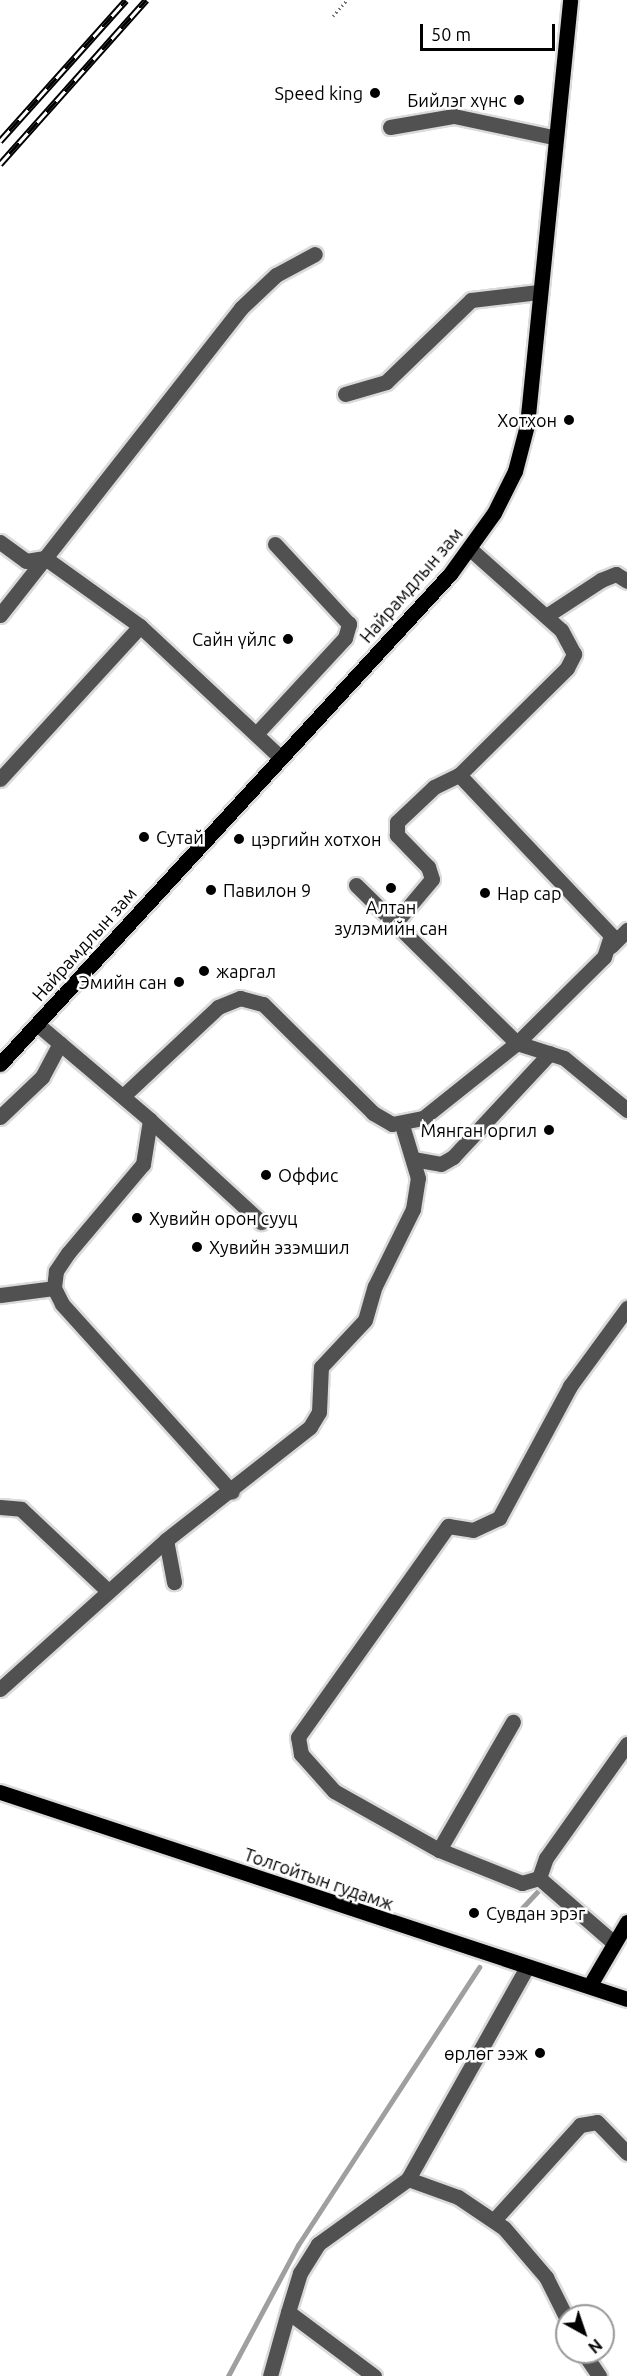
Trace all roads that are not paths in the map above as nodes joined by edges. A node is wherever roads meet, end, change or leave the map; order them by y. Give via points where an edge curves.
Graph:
1 (570, 0) edge
2 (390, 128) dead end
3 (553, 137) junction
4 (315, 254) dead end
5 (539, 292) junction
6 (345, 394) dead end
7 (0, 542) edge
8 (275, 544) dead end
9 (470, 549) junction
10 (45, 558) junction
11 (627, 581) edge
12 (0, 615) edge
13 (546, 616) junction
14 (140, 626) junction
15 (256, 734) junction
16 (281, 758) junction
17 (459, 775) junction
18 (0, 778) edge
19 (356, 885) dead end
20 (395, 923) junction
21 (627, 930) edge
22 (611, 946) junction
23 (37, 1024) junction
24 (60, 1043) junction
25 (517, 1043) junction
26 (550, 1053) junction
27 (0, 1064) edge
28 (123, 1096) junction
29 (627, 1110) edge
30 (0, 1117) edge
31 (150, 1120) junction
32 (402, 1125) junction
33 (413, 1159) junction
34 (261, 1222) dead end
35 (54, 1288) junction
36 (0, 1295) edge
37 (627, 1308) edge
38 (232, 1492) junction
39 (0, 1507) edge
40 (166, 1540) junction
41 (174, 1582) dead end
42 (108, 1591) junction
43 (0, 1689) edge
44 (513, 1722) dead end
45 (627, 1744) edge
46 (0, 1792) edge
47 (439, 1850) junction
48 (539, 1878) junction
49 (627, 1922) edge
50 (614, 1943) junction
51 (526, 1969) junction
52 (590, 1985) junction
53 (627, 1999) edge
54 (627, 2153) edge
55 (408, 2178) junction
56 (494, 2220) junction
57 (560, 2304) edge
58 (288, 2312) junction
59 (270, 2376) edge
60 (374, 2376) edge

1 - 3 main road, Найрамдлын зам
2 - 3 street via 454,116
3 - 5 main road, Найрамдлын зам
4 - 10 street via 276,275 242,308
5 - 6 street via 471,300 386,382
5 - 9 main road, Найрамдлын зам via 522,449 506,490
7 - 10 street via 26,561
8 - 15 street via 349,624 345,638
9 - 13 street
9 - 16 main road, Найрамдлын зам
10 - 12 street
10 - 14 street
11 - 13 street via 616,574 601,580
13 - 17 street via 570,639 572,661
14 - 15 street
14 - 18 street
15 - 16 street
16 - 23 main road, Найрамдлын зам
17 - 20 street via 434,787 395,825 397,835 432,879
17 - 22 street via 605,925
19 - 20 street
20 - 25 street
21 - 22 street
22 - 25 street
23 - 24 street
23 - 27 main road, Найрамдлын зам
24 - 28 street
24 - 30 street via 42,1077
25 - 26 street
25 - 32 street via 423,1118
26 - 29 street via 564,1058
26 - 33 street via 453,1157 441,1164
28 - 31 street
28 - 32 street via 218,1007 252,999 373,1113
31 - 34 street
31 - 35 street via 143,1164 68,1253 56,1271
32 - 33 street
33 - 38 street via 418,1178 413,1209 375,1286 365,1320 321,1366 319,1412 310,1427
35 - 36 street
35 - 38 street via 63,1304
37 - 47 street via 570,1386 498,1518 473,1530 448,1526 298,1737 301,1754 334,1791
38 - 40 street
39 - 42 street via 21,1509
40 - 41 street
40 - 42 street
42 - 43 street
44 - 47 street
45 - 48 street via 546,1858
46 - 51 main road, Толгойтын гудамж
47 - 48 street via 522,1883
48 - 50 street
49 - 50 main road
50 - 52 main road
51 - 52 main road, Толгойтын гудамж
51 - 55 street
52 - 53 main road, Толгойтын гудамж
54 - 56 street via 597,2122 580,2125
55 - 56 street via 458,2197
55 - 58 street via 318,2244 300,2273
56 - 57 street via 546,2277
58 - 59 street
58 - 60 street

